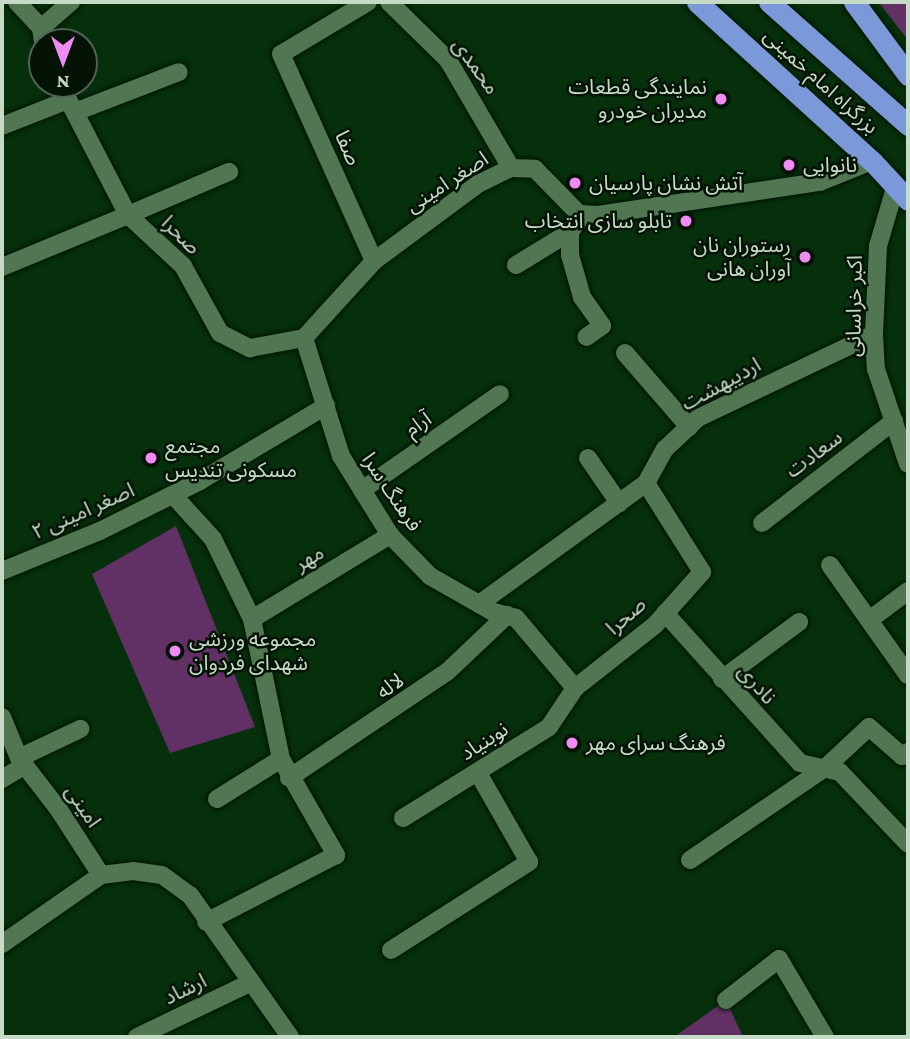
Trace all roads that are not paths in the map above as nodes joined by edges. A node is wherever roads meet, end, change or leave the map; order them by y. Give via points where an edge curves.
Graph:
1 (17, 2) edge
2 (71, 2) edge
3 (368, 2) edge
4 (388, 2) edge
5 (697, 2) edge
6 (769, 2) edge
7 (854, 2) edge
8 (37, 28) edge
9 (48, 28) edge
10 (179, 72) dead end
11 (908, 75) edge
12 (68, 99) edge
13 (908, 125) edge
14 (2, 126) edge
15 (872, 162) junction
16 (512, 168) junction
17 (229, 172) dead end
18 (902, 194) edge
19 (128, 215) junction
20 (583, 215) junction
21 (570, 232) junction
22 (374, 261) junction
23 (516, 265) dead end
24 (2, 267) edge
25 (874, 334) junction
26 (586, 337) dead end
27 (304, 338) junction
28 (625, 353) dead end
29 (500, 394) dead end
30 (326, 406) junction
31 (894, 421) junction
32 (689, 427) junction
33 (588, 458) dead end
34 (908, 464) edge
35 (646, 483) junction
36 (362, 490) junction
37 (173, 495) junction
38 (619, 503) junction
39 (762, 523) dead end
40 (390, 535) junction
41 (830, 565) dead end
42 (2, 570) edge
43 (908, 591) edge
44 (479, 604) junction
45 (665, 613) junction
46 (507, 615) junction
47 (872, 618) junction
48 (252, 619) junction
49 (799, 622) dead end
50 (908, 675) edge
51 (722, 679) junction
52 (575, 688) junction
53 (2, 717) edge
54 (80, 729) dead end
55 (908, 751) edge
56 (281, 759) junction
57 (22, 762) junction
58 (825, 768) junction
59 (478, 773) junction
60 (289, 778) junction
61 (2, 779) edge
62 (217, 799) dead end
63 (403, 818) dead end
64 (908, 844) edge
65 (690, 860) dead end
66 (100, 875) junction
67 (206, 922) junction
68 (2, 944) edge
69 (391, 950) dead end
70 (252, 982) junction
71 (726, 1000) dead end
72 (137, 1037) edge
73 (290, 1037) edge
74 (825, 1037) edge

1 - 8 street
2 - 9 street
3 - 22 street, صفا via 281,54
4 - 16 street, محمدی via 448,60
5 - 15 highway, بزرگراه امام خمینی
6 - 13 highway, بزرگراه امام خمینی
7 - 11 highway
10 - 12 street
12 - 14 street
12 - 19 street
15 - 18 highway, بزرگراه امام خمینی
15 - 20 street via 820,182
16 - 20 street, اصغر امینی via 536,169
16 - 22 street, اصغر امینی via 478,184
17 - 19 street
18 - 25 street, اکبر خراسانی via 878,246
19 - 24 street, صحرا
19 - 27 street, صحرا via 183,266 220,333 250,348
20 - 21 street
21 - 23 street
21 - 26 street via 570,255 582,297 602,326
22 - 27 street, اصغر امینی
25 - 31 street, اکبر خراسانی via 876,369
25 - 32 street, اردیبهشت via 780,377
27 - 30 street
28 - 32 street
29 - 36 street, آرام
30 - 36 street, فرهنگ سرا via 341,456
30 - 37 street, ۲ اصغر امینی
31 - 34 street, اکبر خراسانی
31 - 39 street, سعادت
32 - 35 street, اردیبهشت via 665,449
33 - 38 street
35 - 38 street, اردیبهشت
35 - 45 street, صحرا via 702,572
36 - 40 street, فرهنگ سرا
37 - 42 street, ۲ اصغر امینی via 100,531
37 - 48 street via 213,539
38 - 44 street, اردیبهشت
40 - 44 street, فرهنگ سرا via 430,576
40 - 48 street, مهر
41 - 47 street
43 - 47 street
44 - 46 street, فرهنگ سرا
45 - 51 street, نادری
45 - 52 street, صحرا
46 - 52 street, فرهنگ سرا via 516,618
46 - 60 street, لاله via 447,673
47 - 50 street
48 - 56 street
49 - 51 street
51 - 58 street, نادری via 800,763
52 - 59 street, نوبنیاد via 548,727
53 - 57 street, امینی
54 - 57 street
55 - 58 street via 902,756 869,727
56 - 60 street
56 - 62 street
57 - 61 street
57 - 66 street, امینی via 60,810
58 - 64 street, نادری via 840,772
58 - 65 street
59 - 63 street, نوبنیاد
59 - 69 street via 529,862
60 - 67 street via 336,855
66 - 67 street via 133,871 162,875 190,895
66 - 68 street
67 - 70 street
70 - 72 street, ارشاد
70 - 73 street
71 - 74 street via 779,959

